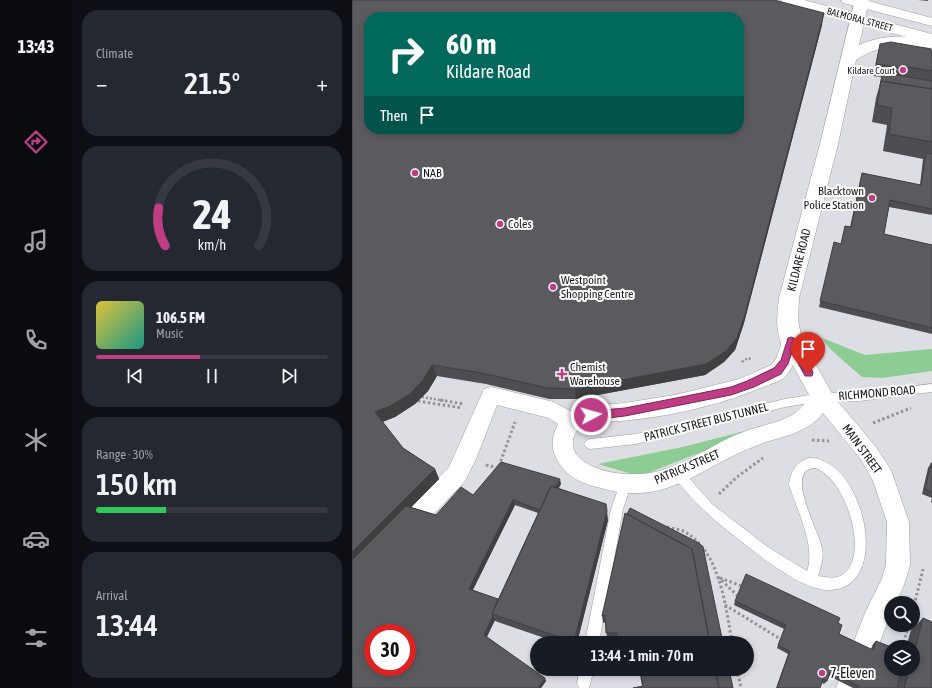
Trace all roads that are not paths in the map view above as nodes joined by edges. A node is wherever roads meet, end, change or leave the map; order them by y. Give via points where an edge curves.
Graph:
1 (788, 0) edge
2 (857, 1) edge
3 (859, 19) junction
4 (932, 22) edge
5 (932, 39) edge
6 (932, 43) edge
7 (848, 58) junction
8 (791, 341) junction
9 (932, 388) edge
10 (822, 397) junction
11 (571, 422) junction
12 (590, 444) dead end
13 (678, 474) junction
14 (625, 484) junction
15 (389, 546) edge
16 (811, 579) junction
17 (593, 636) edge
18 (586, 676) edge
19 (584, 683) dead end
20 (849, 688) edge

1 - 3 street, BALMORAL STREET
2 - 3 street, KILDARE ROAD
2 - 4 street, BALMORAL STREET
3 - 5 street, BALMORAL STREET
3 - 7 street, KILDARE ROAD
6 - 7 street via 905,40 883,42 862,48
7 - 8 street, KILDARE ROAD via 829,144 789,298 787,320
8 - 10 street, KILDARE ROAD
8 - 11 street via 785,361 778,371 731,391 625,412 580,417
9 - 10 lane, RICHMOND ROAD via 858,397
10 - 12 lane, PATRICK STREET BUS TUNNEL via 785,403 636,439
10 - 13 street, PATRICK STREET via 809,415 798,422 745,440
10 - 20 street, MAIN STREET via 869,454 883,477 898,522 896,571
11 - 14 street, PATRICK STREET via 564,432 562,442 563,454 569,462 584,472
11 - 15 street via 554,411 491,395 466,459 457,474
13 - 14 street, PATRICK STREET via 651,483
13 - 16 lane via 707,507 773,559 797,574
14 - 17 lane via 617,509
16 - 16 lane via 816,564 816,548 795,485 796,471 811,463 829,469 838,478 855,513 860,550 857,565 845,581 835,584
18 - 19 lane

